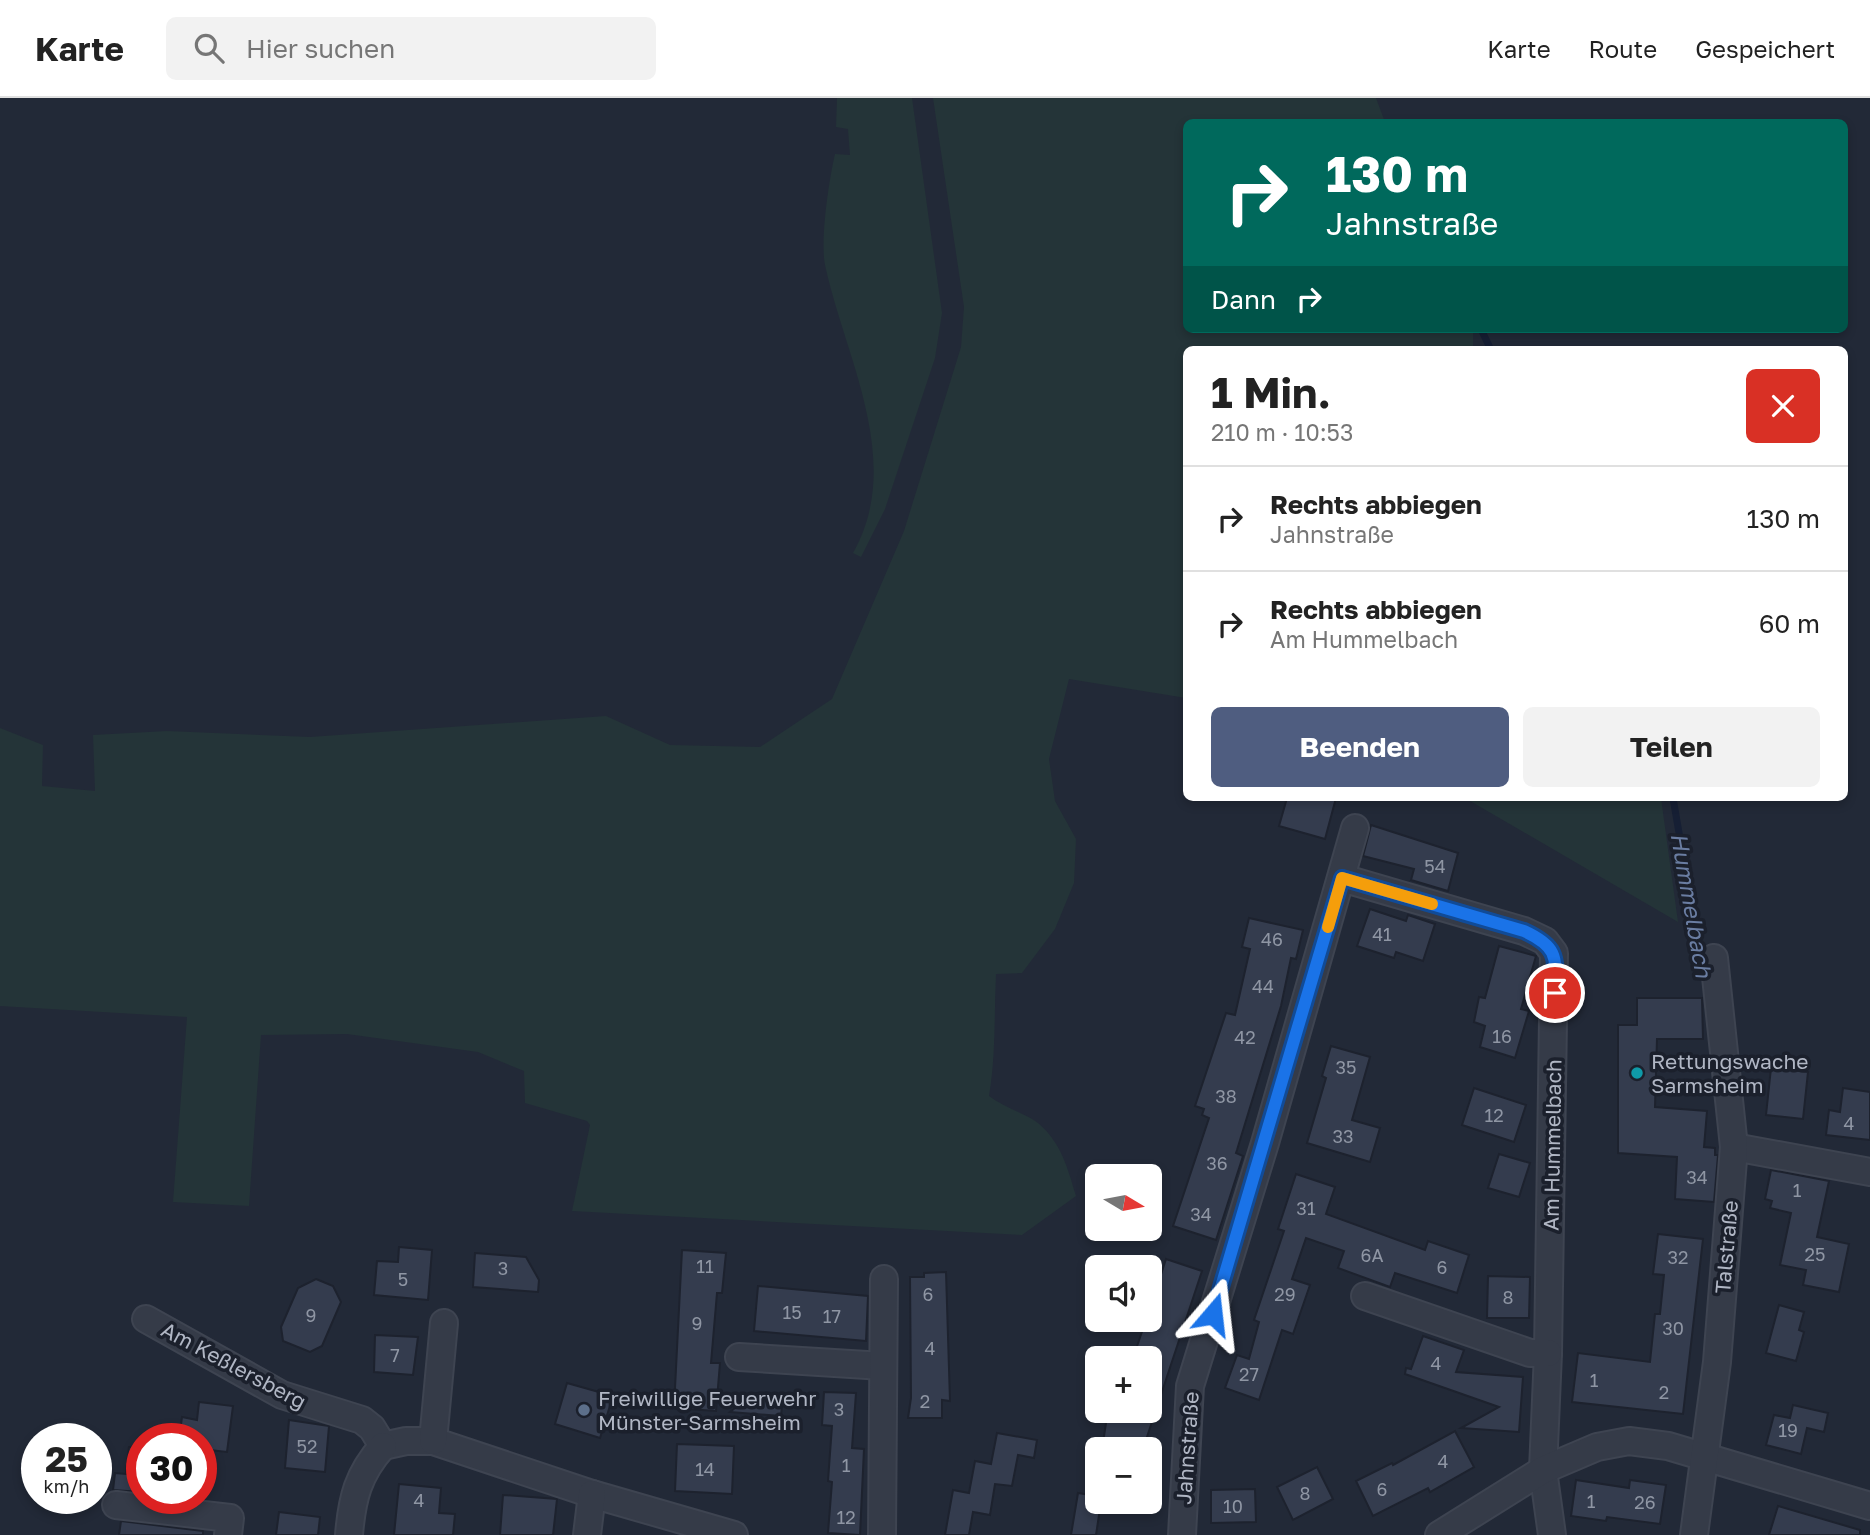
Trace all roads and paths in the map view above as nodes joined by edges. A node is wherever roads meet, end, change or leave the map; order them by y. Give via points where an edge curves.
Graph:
1 (1355, 828) dead end
2 (1342, 878) junction
3 (1714, 958) dead end
4 (1734, 1147) junction
5 (1870, 1172) edge
6 (884, 1279) dead end
7 (1365, 1296) dead end
8 (146, 1319) dead end
9 (444, 1323) dead end
10 (1548, 1353) junction
11 (739, 1357) dead end
12 (883, 1366) junction
13 (433, 1441) junction
14 (383, 1446) junction
15 (1706, 1458) junction
16 (1543, 1470) junction
17 (592, 1494) junction
18 (116, 1506) dead end
19 (1870, 1506) edge
20 (228, 1535) edge
21 (349, 1535) edge
22 (587, 1535) edge
23 (733, 1535) edge
24 (883, 1535) edge
25 (1182, 1535) edge
26 (1439, 1535) edge
27 (1552, 1535) edge
28 (1694, 1535) edge

1 - 2 street, Jahnstraße
2 - 10 street, Am Hummelbach via 1524,931 1545,940 1554,953
2 - 25 street, Jahnstraße via 1190,1387
3 - 4 street, Talstraße
4 - 5 street
4 - 15 street, Talstraße
6 - 12 street
7 - 10 street via 1530,1353
8 - 14 street, Am Keßlersberg via 282,1395 362,1420
9 - 13 street
10 - 16 street, Am Hummelbach
11 - 12 street
12 - 24 street
13 - 14 street
13 - 17 street
14 - 21 street via 358,1480
15 - 16 street via 1656,1443 1629,1441 1597,1447
15 - 19 street
15 - 28 street, Talstraße
16 - 26 street
16 - 27 street, Am Hummelbach
17 - 22 street
17 - 23 street
18 - 20 street via 230,1518

